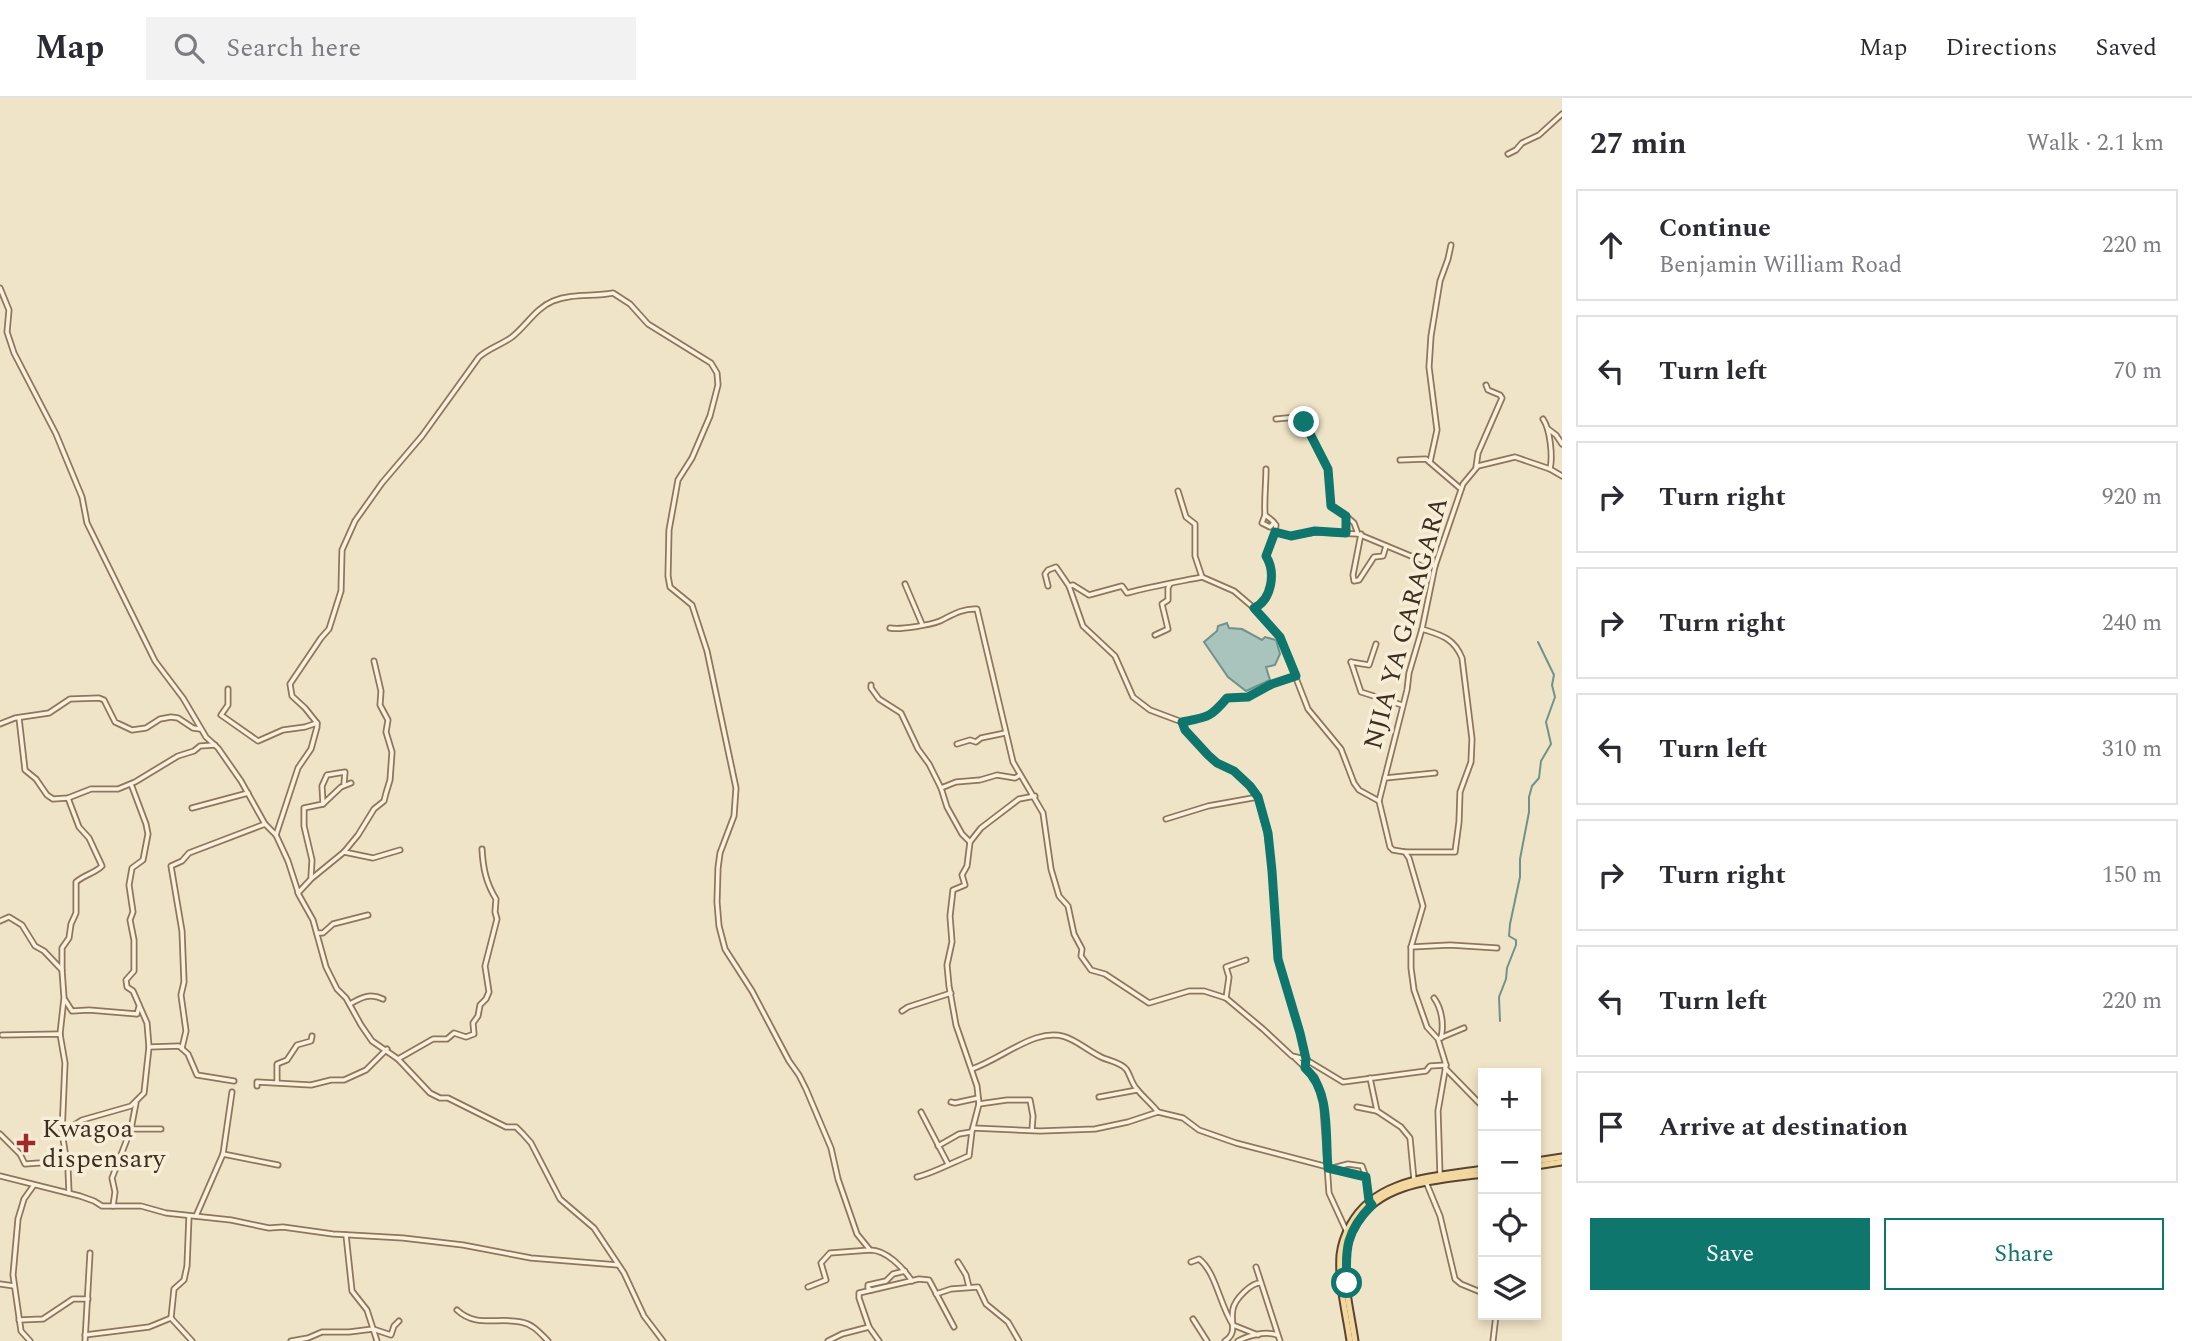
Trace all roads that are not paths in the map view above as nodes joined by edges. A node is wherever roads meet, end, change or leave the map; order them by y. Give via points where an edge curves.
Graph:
1 (1562, 114) edge
2 (1508, 154) dead end
3 (1451, 245) dead end
4 (0, 288) edge
5 (1486, 385) dead end
6 (1276, 418) dead end
7 (1544, 419) dead end
8 (1548, 429) junction
9 (1562, 444) edge
10 (1550, 447) junction
11 (1400, 460) dead end
12 (1430, 462) junction
13 (1476, 467) junction
14 (1266, 468) dead end
15 (1550, 469) junction
16 (1562, 476) edge
17 (1461, 489) junction
18 (1178, 491) dead end
19 (1265, 515) junction
20 (1346, 516) junction
21 (1274, 523) junction
22 (1275, 532) junction
23 (1346, 533) junction
24 (1359, 534) junction
25 (1387, 546) junction
26 (1435, 566) junction
27 (1202, 577) junction
28 (905, 584) dead end
29 (1170, 584) junction
30 (1048, 586) dead end
31 (1069, 586) junction
32 (1254, 608) junction
33 (922, 624) junction
34 (890, 628) dead end
35 (1422, 629) junction
36 (1155, 635) dead end
37 (1376, 644) dead end
38 (374, 661) dead end
39 (1296, 676) junction
40 (871, 685) dead end
41 (228, 690) dead end
42 (1403, 705) junction
43 (19, 718) junction
44 (1182, 722) junction
45 (317, 723) junction
46 (0, 724) edge
47 (202, 729) junction
48 (1005, 733) junction
49 (957, 744) dead end
50 (215, 745) junction
51 (1435, 774) dead end
52 (1020, 775) junction
53 (1385, 778) junction
54 (351, 783) dead end
55 (131, 784) junction
56 (344, 785) junction
57 (941, 788) junction
58 (248, 793) junction
59 (1034, 796) junction
60 (1258, 797) junction
61 (68, 798) junction
62 (1379, 801) junction
63 (323, 804) junction
64 (192, 808) dead end
65 (1166, 819) dead end
66 (265, 824) junction
67 (276, 835) junction
68 (970, 842) junction
69 (482, 849) dead end
70 (400, 850) dead end
71 (344, 852) junction
72 (1405, 852) junction
73 (311, 879) junction
74 (298, 892) junction
75 (368, 915) dead end
76 (0, 921) edge
77 (317, 933) junction
78 (1411, 947) junction
79 (1497, 948) dead end
80 (1246, 960) dead end
81 (62, 970) junction
82 (951, 993) junction
83 (64, 998) junction
84 (1226, 998) junction
85 (1433, 998) dead end
86 (383, 999) dead end
87 (140, 1004) junction
88 (350, 1004) junction
89 (902, 1011) dead end
90 (1464, 1028) dead end
91 (60, 1034) junction
92 (2, 1035) dead end
93 (312, 1036) dead end
94 (1439, 1039) junction
95 (149, 1048) junction
96 (182, 1048) junction
97 (387, 1049) junction
98 (1294, 1058) junction
99 (1304, 1058) junction
100 (398, 1059) junction
101 (1300, 1064) junction
102 (1446, 1066) junction
103 (1305, 1068) junction
104 (972, 1069) junction
105 (1370, 1078) junction
106 (234, 1081) dead end
107 (276, 1082) junction
108 (257, 1086) dead end
109 (1137, 1090) junction
110 (232, 1092) dead end
111 (1099, 1097) dead end
112 (137, 1101) junction
113 (979, 1101) junction
114 (1478, 1101) edge
115 (951, 1102) dead end
116 (1357, 1107) dead end
117 (1377, 1111) junction
118 (921, 1112) dead end
119 (1158, 1112) junction
120 (131, 1129) junction
121 (161, 1129) dead end
122 (972, 1130) junction
123 (1032, 1130) junction
124 (62, 1133) junction
125 (0, 1134) edge
126 (938, 1146) junction
127 (223, 1154) junction
128 (1562, 1159) edge
129 (67, 1161) junction
130 (1541, 1162) edge
131 (948, 1164) junction
132 (278, 1166) dead end
133 (1331, 1168) junction
134 (1478, 1172) edge
135 (0, 1176) edge
136 (917, 1177) dead end
137 (1366, 1177) junction
138 (1441, 1178) junction
139 (1414, 1180) junction
140 (1426, 1182) junction
141 (34, 1184) junction
142 (69, 1193) junction
143 (1371, 1203) junction
144 (113, 1206) junction
145 (189, 1216) junction
146 (196, 1217) junction
147 (1347, 1231) junction
148 (346, 1235) junction
149 (870, 1250) junction
150 (90, 1253) dead end
151 (958, 1262) dead end
152 (1191, 1262) dead end
153 (619, 1265) junction
154 (1256, 1266) dead end
155 (905, 1270) junction
156 (912, 1281) junction
157 (1261, 1283) junction
158 (0, 1284) edge
159 (14, 1286) junction
160 (808, 1287) dead end
161 (969, 1287) junction
162 (871, 1290) junction
163 (1478, 1291) edge
164 (936, 1294) junction
165 (88, 1299) junction
166 (457, 1310) dead end
167 (171, 1318) junction
168 (1193, 1319) dead end
169 (19, 1320) junction
170 (1495, 1320) edge
171 (399, 1321) dead end
172 (1233, 1325) junction
173 (869, 1328) junction
174 (954, 1328) dead end
175 (373, 1329) junction
176 (85, 1335) junction
177 (1258, 1335) junction
178 (1279, 1339) edge
179 (30, 1341) edge
180 (85, 1341) edge
181 (192, 1341) edge
182 (291, 1341) edge
183 (377, 1341) edge
184 (548, 1341) edge
185 (663, 1341) edge
186 (828, 1341) edge
187 (879, 1341) edge
188 (1019, 1341) edge
189 (1207, 1341) edge
190 (1225, 1341) edge
191 (1238, 1341) edge
192 (1353, 1341) edge
193 (1493, 1341) edge

1 - 2 street
3 - 12 street via 1431,336 1429,367 1437,430
4 - 47 street via 9,310 7,332 14,353 56,434 88,523 155,660
5 - 13 street, NJIA YA GARAGARA via 1502,398
6 - 20 street via 1302,419 1328,469 1331,506
7 - 8 street
8 - 9 street
8 - 10 street
9 - 10 street
10 - 15 street
11 - 12 street
12 - 17 street
13 - 15 street via 1515,457
13 - 17 street, NJIA YA GARAGARA
14 - 19 street
15 - 16 street
17 - 26 street, NJIA YA GARAGARA
18 - 27 street via 1184,513 1195,524 1195,556
19 - 21 street
19 - 21 street via 1264,526
20 - 23 street
20 - 24 street
21 - 22 street
22 - 23 street via 1291,536 1315,531
22 - 32 street via 1266,556 1271,566 1267,597
23 - 24 street
24 - 25 street
24 - 25 street via 1354,581 1374,556 1383,556
25 - 26 street
26 - 35 street, NJIA YA GARAGARA
27 - 29 street
27 - 32 street via 1234,591
28 - 33 street
29 - 31 street via 1127,593 1122,586 1089,595
29 - 36 street via 1168,600 1162,604 1168,629
30 - 31 street via 1045,574 1053,567
31 - 44 street via 1083,626 1115,656 1133,697 1150,710
32 - 39 street via 1280,637
33 - 34 street
33 - 48 street via 977,609
35 - 42 street, NJIA YA GARAGARA
35 - 72 street via 1448,638 1462,658 1471,762 1460,792 1455,852
37 - 42 street via 1369,665 1351,662 1361,692
38 - 71 street via 380,705 388,720 390,780 384,801
39 - 44 street via 1248,697 1227,698 1208,716
39 - 62 street via 1307,709 1341,749 1354,783
40 - 57 street via 879,699 901,713
41 - 45 street via 228,705 221,715 258,741
42 - 53 street, NJIA YA GARAGARA
43 - 46 street
43 - 47 street via 49,713 70,699 99,698 115,722 132,730 172,717
43 - 61 street via 26,770 50,797
44 - 60 street via 1208,755 1234,771
45 - 67 street
45 - 149 street via 292,696 290,684 329,629 341,592 342,550 355,521 488,349 512,337 552,301 578,294 613,293 648,324 711,363 719,385 692,458 678,480 669,530 668,576 670,587 692,605 736,788 734,816 718,868 719,926 725,949 806,1089 831,1149 857,1234
47 - 50 street
48 - 49 street
48 - 52 street
50 - 55 street via 178,756
50 - 58 street
51 - 53 street
52 - 57 street via 997,775
52 - 59 street
53 - 62 street, NJIA YA GARAGARA
54 - 56 street
55 - 61 street via 112,790 91,789
55 - 87 street via 148,834 143,860 132,868 129,885 134,971 126,980
56 - 63 street
56 - 63 street via 345,772 327,775
57 - 68 street via 947,807
58 - 64 street
58 - 66 street
59 - 68 street via 1019,799 1000,812
59 - 84 street via 1043,813 1059,896 1068,906 1088,967 1149,1003 1189,991
60 - 65 street
60 - 99 street via 1268,833 1278,959
61 - 81 street via 102,866 76,881 76,913 62,948
62 - 72 street via 1390,847
63 - 73 street via 304,808
66 - 67 street
66 - 96 street via 189,853 171,866 182,931 181,995 186,1031
67 - 74 street
68 - 82 street via 962,873 965,885 953,890 951,898 952,942 947,965
69 - 100 street via 497,919 485,966 489,992 473,1023 474,1034 433,1039
70 - 71 street via 373,858
71 - 73 street
72 - 78 street via 1423,906
73 - 74 street
74 - 77 street
75 - 77 street
76 - 81 street via 9,917 22,925 35,946
77 - 88 street via 326,967
78 - 79 street
78 - 94 street via 1414,990 1427,1027
80 - 84 street via 1226,967
81 - 83 street
82 - 89 street
82 - 104 street via 956,1025
83 - 87 street via 72,1011 137,1014
83 - 91 street
84 - 98 street
85 - 94 street via 1441,1015
86 - 88 street via 372,995
87 - 95 street
88 - 97 street via 372,1041
90 - 94 street
91 - 92 street
91 - 124 street via 65,1063
93 - 107 street via 276,1064
94 - 102 street
95 - 96 street
95 - 112 street via 144,1093
96 - 106 street via 197,1075
97 - 100 street
97 - 107 street via 366,1070 344,1080 311,1085
98 - 99 street
98 - 101 street
99 - 101 street
99 - 103 street
99 - 105 street via 1343,1082
100 - 153 street via 430,1093 506,1127 516,1127 531,1143 560,1199 594,1228
101 - 103 street
102 - 105 street
102 - 114 street
102 - 138 street via 1438,1111
103 - 133 street via 1322,1094
104 - 109 street via 1032,1039 1056,1035 1075,1040 1122,1066
104 - 113 street
105 - 117 street
107 - 108 street via 257,1082
109 - 111 street
109 - 119 street
110 - 127 street
112 - 120 street
112 - 124 street via 82,1120
113 - 115 street
113 - 122 street
113 - 123 street via 1030,1100
116 - 117 street
117 - 139 street via 1410,1138
118 - 126 street
119 - 123 street via 1102,1128
119 - 133 street via 1183,1118 1199,1130 1236,1143
120 - 121 street
120 - 144 street via 112,1178
122 - 123 street
122 - 126 street
122 - 131 street via 970,1156
124 - 129 street
125 - 129 street via 25,1164
126 - 131 street
127 - 132 street
127 - 146 street
128 - 130 main road
129 - 142 street
131 - 136 street
133 - 137 street
133 - 137 street via 1362,1166
133 - 147 street via 1330,1196
134 - 138 main road
135 - 141 street
137 - 143 street
138 - 139 main road
138 - 140 main road
139 - 143 main road via 1388,1189
140 - 143 main road
140 - 163 street via 1440,1216 1455,1279
141 - 142 street
141 - 159 street via 18,1219
142 - 144 street
143 - 147 main road via 1355,1216
143 - 192 main road via 1345,1253
144 - 145 street via 141,1206
145 - 146 street
145 - 167 street via 187,1266 184,1280 174,1289
146 - 148 street
147 - 192 main road via 1340,1254
148 - 153 street
148 - 175 street via 353,1293 368,1310
149 - 155 street
149 - 160 street via 830,1253 821,1263 826,1280
150 - 165 street
151 - 161 street
152 - 172 street via 1199,1259 1206,1266
153 - 185 street via 644,1316
154 - 157 street
155 - 156 street
155 - 162 street via 868,1285
156 - 162 street
156 - 164 street via 928,1279
157 - 172 street via 1251,1285 1234,1305
157 - 178 street
158 - 159 street
159 - 169 street
161 - 164 street
161 - 188 street via 980,1289 986,1304 1008,1322
162 - 173 street via 859,1293
164 - 174 street
165 - 169 street via 73,1299 47,1318
165 - 176 street
166 - 184 street via 481,1321 522,1322
167 - 176 street via 149,1327
167 - 181 street
168 - 189 street
169 - 179 street
170 - 193 street
171 - 175 street via 391,1335
172 - 177 street
172 - 190 street via 1232,1335
173 - 186 street
173 - 187 street
175 - 182 street via 322,1332
175 - 183 street
176 - 180 street
177 - 178 street via 1271,1333
177 - 191 street

